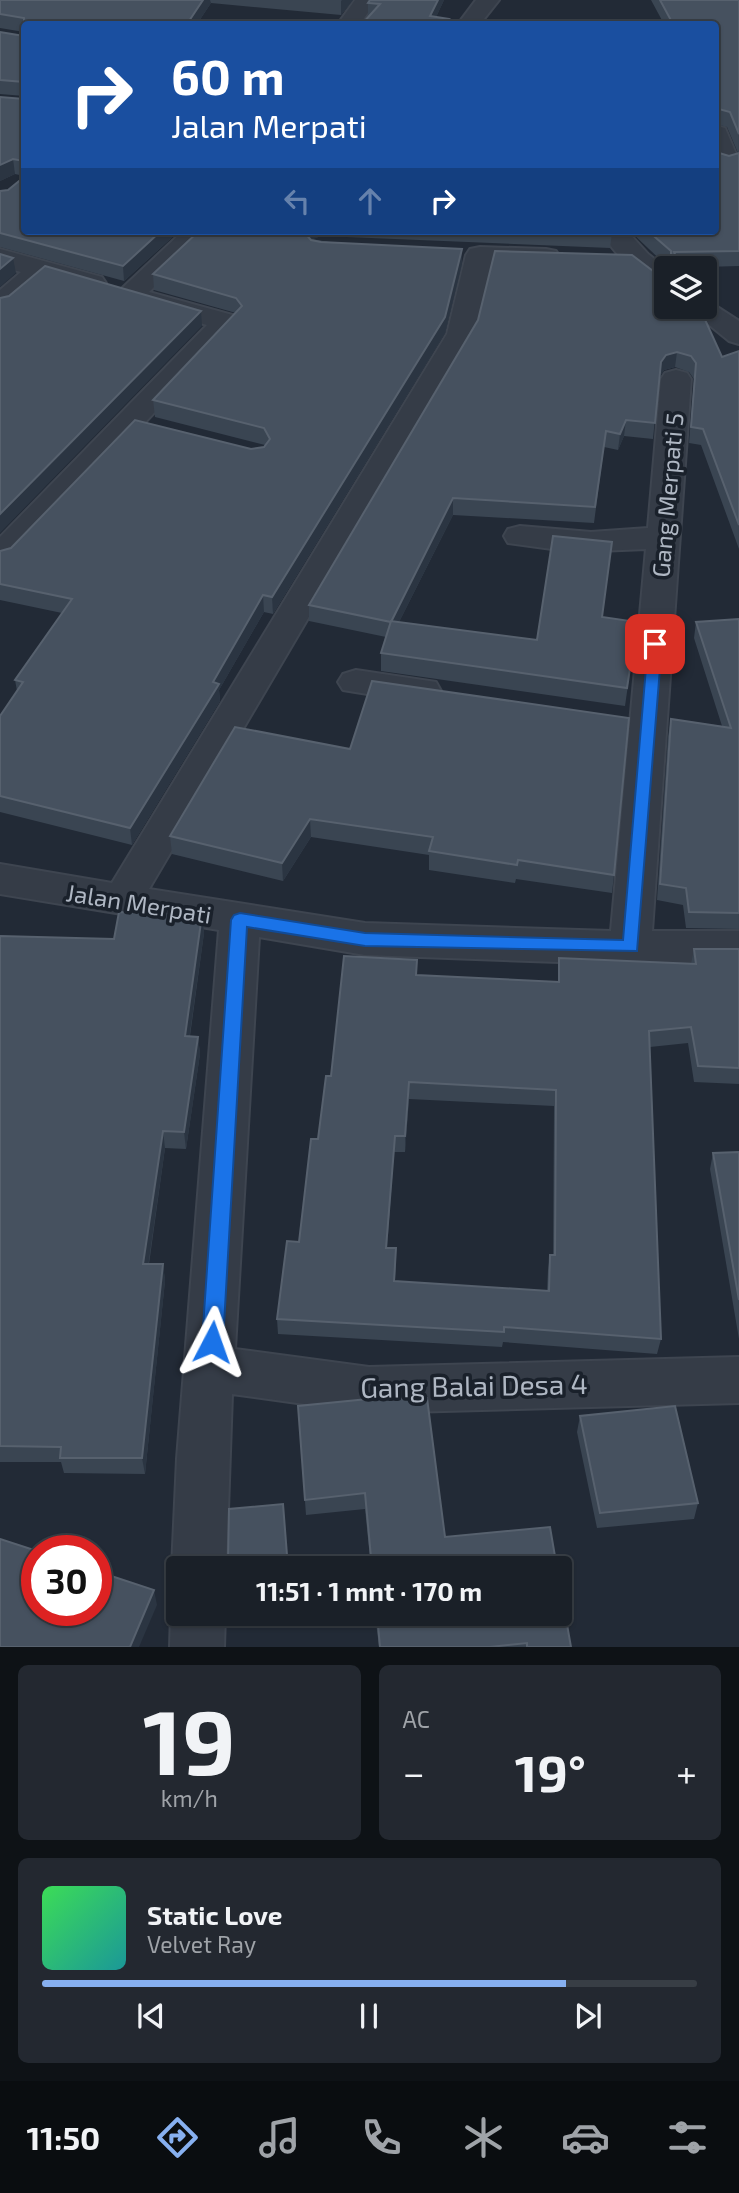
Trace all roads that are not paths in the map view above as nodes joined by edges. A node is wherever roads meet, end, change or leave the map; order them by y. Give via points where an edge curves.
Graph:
1 (366, 0) edge
2 (488, 0) edge
3 (351, 21) edge
4 (471, 21) edge
5 (719, 141) edge
6 (727, 161) edge
7 (195, 235) edge
8 (594, 249) edge
9 (0, 257) edge
10 (42, 268) junction
11 (654, 272) edge
12 (130, 294) junction
13 (0, 304) edge
14 (717, 318) edge
15 (737, 333) edge
16 (676, 379) dead end
17 (129, 422) junction
18 (167, 432) edge
19 (520, 536) dead end
20 (663, 537) junction
21 (0, 556) edge
22 (356, 682) dead end
23 (449, 695) edge
24 (1, 883) edge
25 (122, 900) junction
26 (240, 920) junction
27 (631, 947) junction
28 (739, 947) edge
29 (211, 1368) junction
30 (739, 1380) edge
31 (200, 1556) edge
32 (198, 1626) edge
33 (197, 1647) edge

1 - 3 street
2 - 4 street
5 - 6 street
7 - 12 street
8 - 11 street via 638,260
8 - 25 street via 466,254 461,334
9 - 10 street
10 - 12 street
10 - 13 street
12 - 17 street via 226,322
14 - 15 street
16 - 20 street, Gang Merpati 5
17 - 18 street
17 - 21 street
19 - 20 street via 600,543
20 - 27 street, Gang Merpati 5 via 636,722
22 - 23 street
24 - 25 street, Jalan Merpati
25 - 26 street, Jalan Merpati
26 - 27 street, Jalan Merpati via 365,939
26 - 29 street
27 - 28 street, Jalan Merpati
29 - 30 street, Gang Balai Desa 4 via 369,1390
29 - 31 street
32 - 33 street

